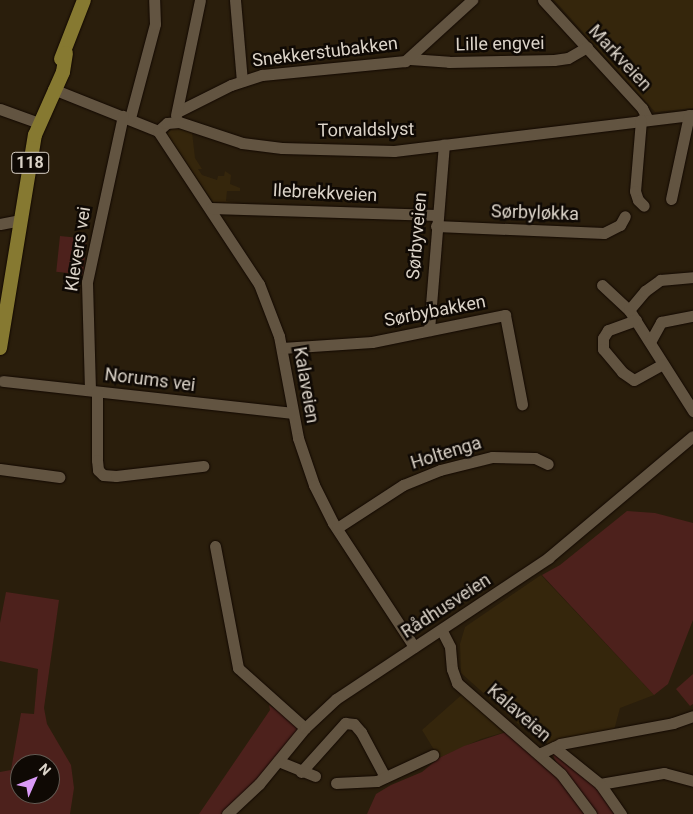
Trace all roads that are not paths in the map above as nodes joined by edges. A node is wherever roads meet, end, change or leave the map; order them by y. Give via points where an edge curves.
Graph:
1 (84, 0) edge
2 (154, 0) edge
3 (200, 0) edge
4 (235, 0) edge
5 (472, 0) edge
6 (543, 0) edge
7 (587, 47) junction
8 (410, 58) junction
9 (242, 81) junction
10 (54, 88) junction
11 (0, 108) edge
12 (691, 115) edge
13 (127, 117) junction
14 (175, 117) junction
15 (644, 120) junction
16 (39, 123) junction
17 (158, 131) junction
18 (444, 145) junction
19 (672, 199) dead end
20 (644, 206) dead end
21 (211, 208) junction
22 (625, 216) dead end
23 (21, 220) junction
24 (436, 220) junction
25 (0, 224) edge
26 (693, 278) edge
27 (602, 284) dead end
28 (629, 310) junction
29 (693, 316) edge
30 (636, 320) junction
31 (429, 330) junction
32 (650, 342) junction
33 (0, 348) edge
34 (282, 348) junction
35 (663, 364) junction
36 (3, 381) dead end
37 (93, 391) junction
38 (522, 404) dead end
39 (693, 411) edge
40 (292, 413) junction
41 (693, 436) edge
42 (548, 464) dead end
43 (203, 466) dead end
44 (0, 469) edge
45 (59, 477) dead end
46 (337, 528) junction
47 (215, 546) dead end
48 (442, 631) junction
49 (414, 647) junction
50 (693, 716) edge
51 (305, 728) junction
52 (554, 747) junction
53 (540, 754) junction
54 (433, 755) dead end
55 (278, 761) junction
56 (301, 772) junction
57 (314, 776) dead end
58 (385, 777) junction
59 (693, 782) edge
60 (336, 783) dead end
61 (600, 784) junction
62 (227, 814) edge
63 (592, 814) edge
64 (621, 814) edge

1 - 10 main road, 118 via 66,53 56,70
2 - 13 street, Klevers vei via 155,24
3 - 14 street
4 - 9 street
5 - 8 street, Snekkerstubakken
6 - 7 street, Markveien
7 - 8 street, Lille engvei via 568,58 554,60 449,62
7 - 15 street, Markveien via 642,108
8 - 9 street, Snekkerstubakken via 271,74
9 - 14 street, Snekkerstubakken
10 - 13 street
10 - 16 main road, 118
11 - 16 street
12 - 15 street, Torvaldslyst
12 - 19 street
13 - 17 street
13 - 37 street, Klevers vei via 87,282
14 - 17 street
14 - 18 street, Torvaldslyst via 258,146 378,152
15 - 18 street, Torvaldslyst
15 - 20 street via 636,191
16 - 23 main road, 118
17 - 21 street, Kalaveien
18 - 24 street, Sørbyveien
21 - 24 street, Ilebrekkveien
21 - 34 street, Kalaveien via 260,284
22 - 24 street, Sørbyløkka via 620,225 604,233
23 - 25 street
23 - 33 main road, 118
24 - 31 street, Sørbyveien
26 - 28 street via 660,280 645,291
27 - 28 street
28 - 30 street
29 - 32 street via 661,322
30 - 32 street
30 - 35 street via 608,330 602,342 608,357 634,380
31 - 34 street, Sørbybakken via 360,343
31 - 38 street, Sørbybakken via 506,315
32 - 35 street
34 - 40 street, Kalaveien
35 - 39 street
36 - 37 street, Norums vei
37 - 40 street, Norums vei
37 - 43 street, Klevers vei via 96,460 98,470 103,474 116,476
40 - 46 street, Kalaveien via 306,466
41 - 48 street, Rådhusveien via 563,546
42 - 46 street, Holtenga via 535,458 492,457 440,470 403,485
44 - 45 street
46 - 49 street, Kalaveien
47 - 51 street via 238,668
48 - 49 street, Rådhusveien
48 - 53 street, Kalaveien via 450,647 452,670 457,682
49 - 51 street, Rådhusveien via 336,699
50 - 52 street via 673,724 582,739
51 - 55 street, Rådhusveien
52 - 53 street
52 - 61 street
53 - 63 street, Kalaveien via 573,787
54 - 58 street
55 - 56 street
55 - 62 street, Rådhusveien
56 - 57 street
56 - 58 street via 345,722 354,724 360,732
58 - 60 street via 372,782
59 - 61 street via 664,773
61 - 64 street via 614,799

